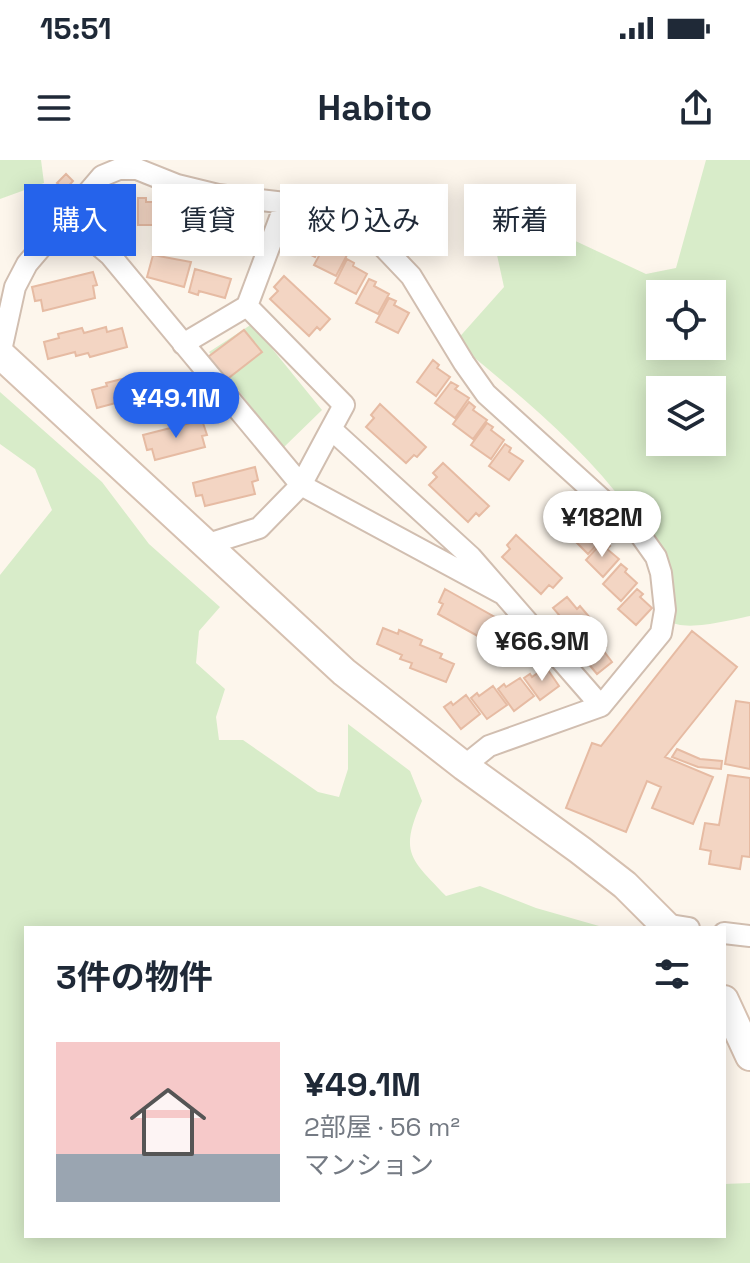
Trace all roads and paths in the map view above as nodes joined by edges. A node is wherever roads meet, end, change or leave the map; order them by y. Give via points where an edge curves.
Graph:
1 (95, 184) edge
2 (280, 201) edge
3 (280, 218) edge
4 (34, 256) edge
5 (111, 256) edge
6 (392, 256) edge
7 (247, 306) junction
8 (183, 344) junction
9 (0, 354) edge
10 (331, 429) junction
11 (301, 485) junction
12 (205, 545) junction
13 (501, 593) junction
14 (601, 706) junction
15 (464, 766) junction
16 (673, 926) edge
17 (726, 933) edge
18 (750, 936) edge
19 (726, 1004) edge
20 (750, 1056) edge

1 - 2 street via 119,169 137,169 218,195
3 - 7 street
4 - 9 street via 15,287
5 - 8 street
6 - 14 street via 411,276 486,394 639,533 656,557 665,591 661,633
7 - 8 street
7 - 10 street via 344,405
8 - 11 street
9 - 12 street
10 - 11 street
10 - 13 street via 471,557
11 - 12 street via 259,528
11 - 13 street
12 - 15 street via 344,672
13 - 14 street
14 - 15 street via 489,746
15 - 16 street via 592,859
17 - 18 street
19 - 20 street

